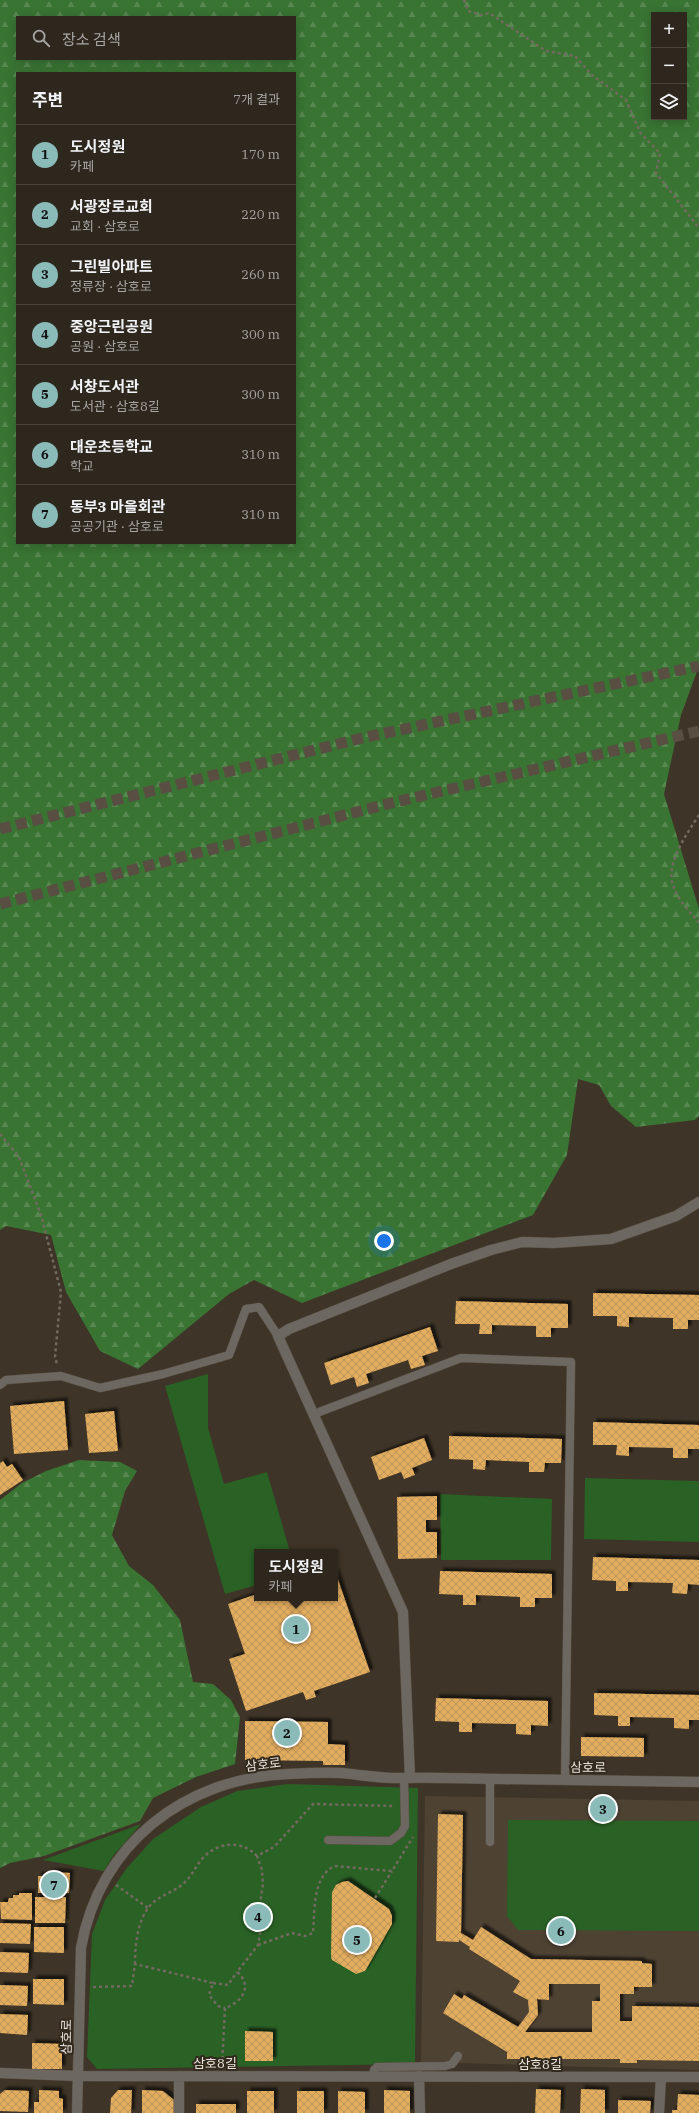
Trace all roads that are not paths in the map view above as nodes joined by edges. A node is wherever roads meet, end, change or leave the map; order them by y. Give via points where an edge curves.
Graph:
1 (699, 1202) edge
2 (278, 1336) junction
3 (0, 1385) edge
4 (314, 1414) junction
5 (407, 1778) junction
6 (490, 1779) junction
7 (565, 1780) junction
8 (699, 1782) edge
9 (328, 1840) dead end
10 (490, 1842) dead end
11 (458, 2056) dead end
12 (0, 2073) edge
13 (78, 2076) junction
14 (179, 2076) junction
15 (374, 2076) junction
16 (419, 2076) junction
17 (661, 2077) junction
18 (699, 2077) edge
19 (77, 2113) edge
20 (179, 2113) edge
21 (420, 2113) edge
22 (659, 2113) edge

1 - 2 street via 676,1216 611,1239 554,1243 522,1242 491,1250 429,1272
2 - 3 lane via 259,1307 246,1309 229,1355 163,1374 100,1388 61,1376 6,1380
2 - 4 street
4 - 5 street via 403,1612
4 - 7 lane via 461,1358 572,1362
5 - 6 street, 삼호로
5 - 9 lane via 405,1826 396,1838 390,1841
5 - 13 street, 삼호로 via 339,1773 248,1778 208,1790 169,1810 150,1825 121,1856 96,1897 85,1921 81,1948
6 - 7 street, 삼호로
6 - 10 lane
7 - 8 street, 삼호로
11 - 15 lane via 452,2064 445,2066 377,2067
12 - 13 street, 삼호8길
13 - 14 street, 삼호8길
13 - 19 street, 삼호로
14 - 15 street, 삼호8길
14 - 20 street, 삼호8길
15 - 16 street, 삼호8길
16 - 17 street, 삼호8길
16 - 21 street
17 - 18 street, 삼호8길
17 - 22 street

